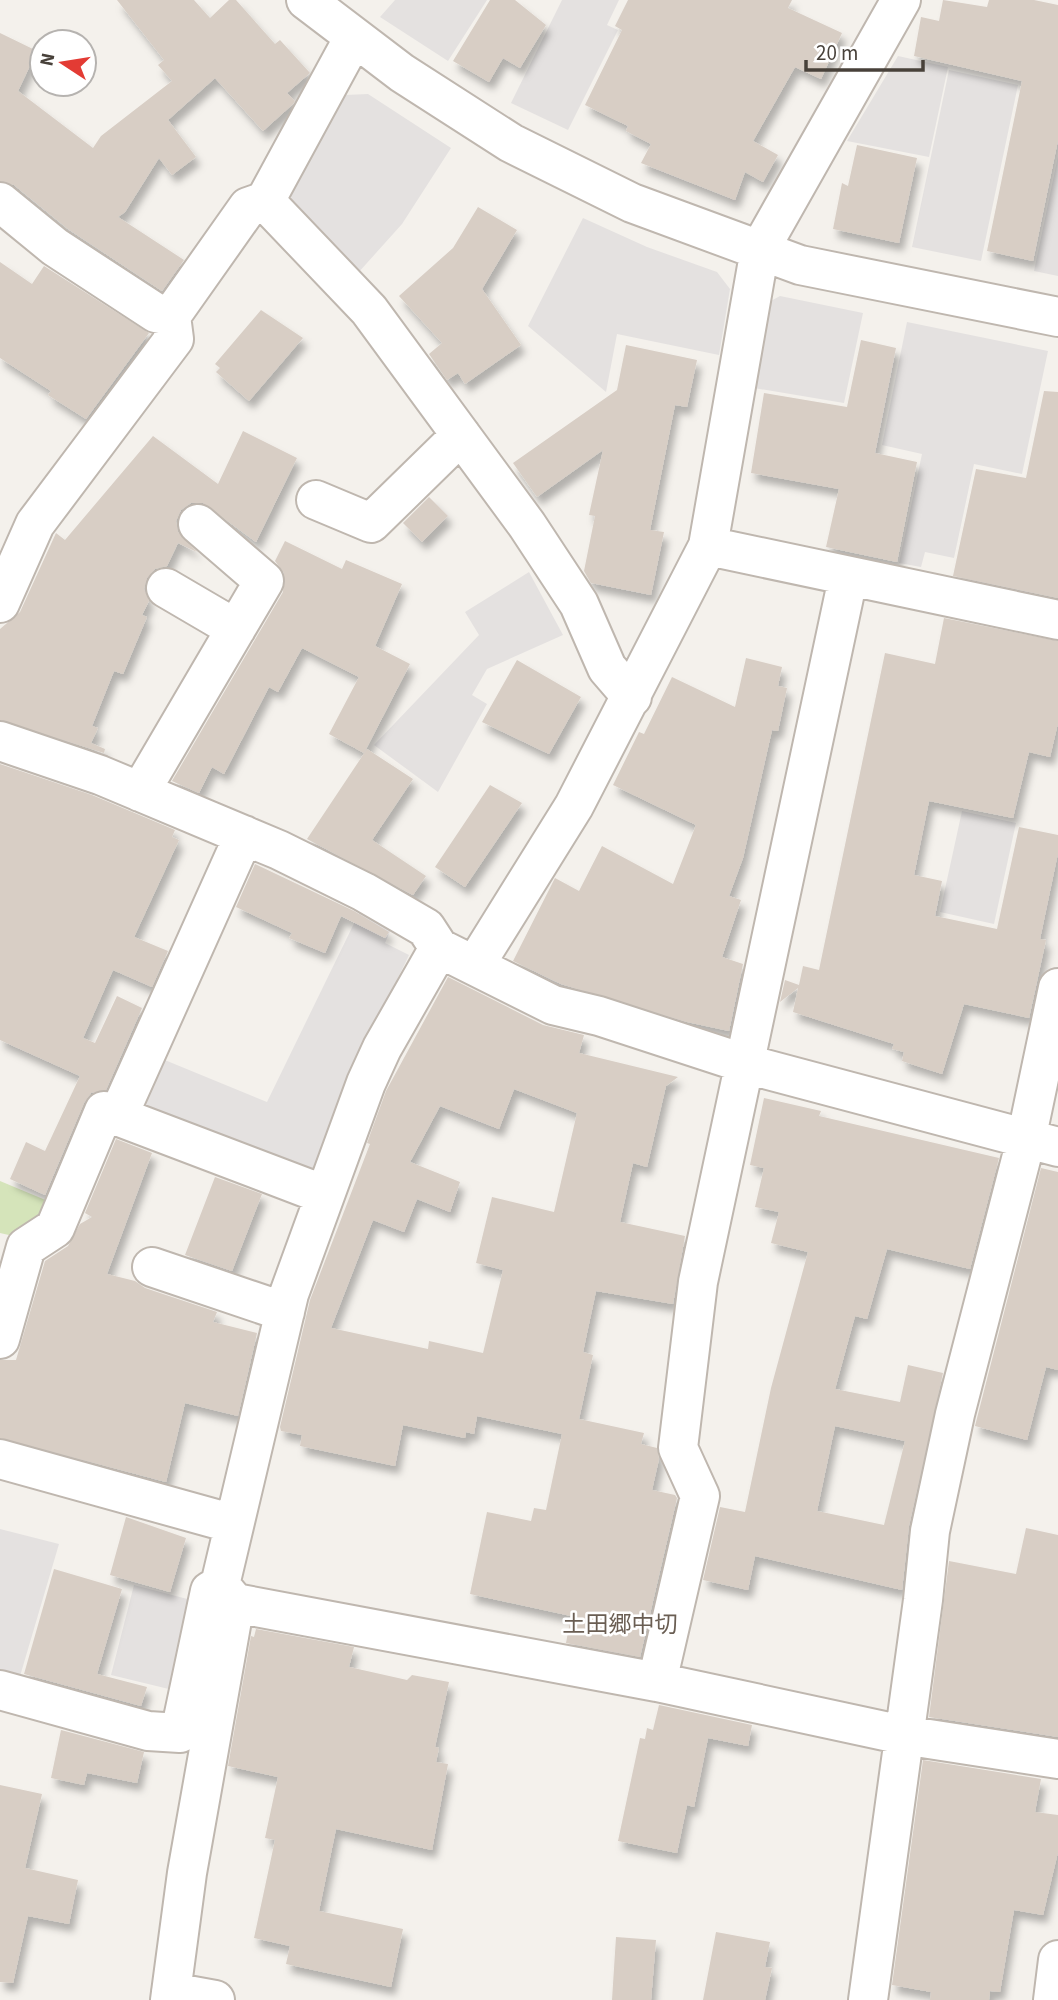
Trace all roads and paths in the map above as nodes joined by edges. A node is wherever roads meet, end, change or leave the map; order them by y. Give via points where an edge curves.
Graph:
1 (306, 0) edge
2 (901, 0) edge
3 (353, 39) junction
4 (265, 201) junction
5 (0, 202) edge
6 (760, 249) junction
7 (171, 316) junction
8 (1058, 317) edge
9 (461, 435) junction
10 (316, 500) dead end
11 (198, 524) dead end
12 (708, 546) junction
13 (848, 578) junction
14 (166, 588) dead end
15 (0, 603) edge
16 (1058, 620) edge
17 (236, 629) junction
18 (632, 697) junction
19 (0, 740) edge
20 (140, 792) junction
21 (244, 835) junction
22 (439, 948) junction
23 (475, 965) junction
24 (1058, 988) edge
25 (746, 1064) junction
26 (118, 1116) junction
27 (1042, 1143) edge
28 (326, 1195) junction
29 (152, 1268) dead end
30 (285, 1312) junction
31 (0, 1339) edge
32 (0, 1459) edge
33 (234, 1524) junction
34 (227, 1595) junction
35 (657, 1682) junction
36 (0, 1690) edge
37 (903, 1735) junction
38 (1058, 1759) edge
39 (1058, 1960) edge
40 (171, 1996) edge
41 (215, 2000) edge
42 (868, 2000) edge
43 (1053, 2000) edge

1 - 3 street
2 - 6 street
3 - 4 street
3 - 6 street via 511,143 632,203
4 - 7 street via 248,207
4 - 9 street via 369,310
5 - 7 street via 55,247 156,313
6 - 8 street via 800,265
6 - 12 street
7 - 15 street via 173,339 35,524
9 - 10 street via 372,523
9 - 18 street via 527,524 579,604 607,668
11 - 17 street via 264,581
12 - 13 street
12 - 18 street
13 - 16 street
13 - 25 street
14 - 17 street
17 - 20 street
18 - 23 street via 574,807
19 - 20 street
20 - 21 street
21 - 22 street via 365,892 426,928
21 - 26 street
22 - 23 street
22 - 28 street via 382,1048
23 - 25 street via 554,1005
24 - 27 street
25 - 27 street
25 - 35 street via 698,1282 678,1448 699,1496
26 - 28 street
26 - 31 street via 104,1111 55,1228 26,1247
27 - 37 street via 955,1414 930,1531
28 - 30 street
29 - 30 street
30 - 33 street
32 - 33 street
33 - 34 street
34 - 35 street
34 - 36 street via 210,1591 180,1733 148,1731
34 - 40 street
35 - 37 street
37 - 38 street
37 - 42 street
39 - 43 street
40 - 41 street

